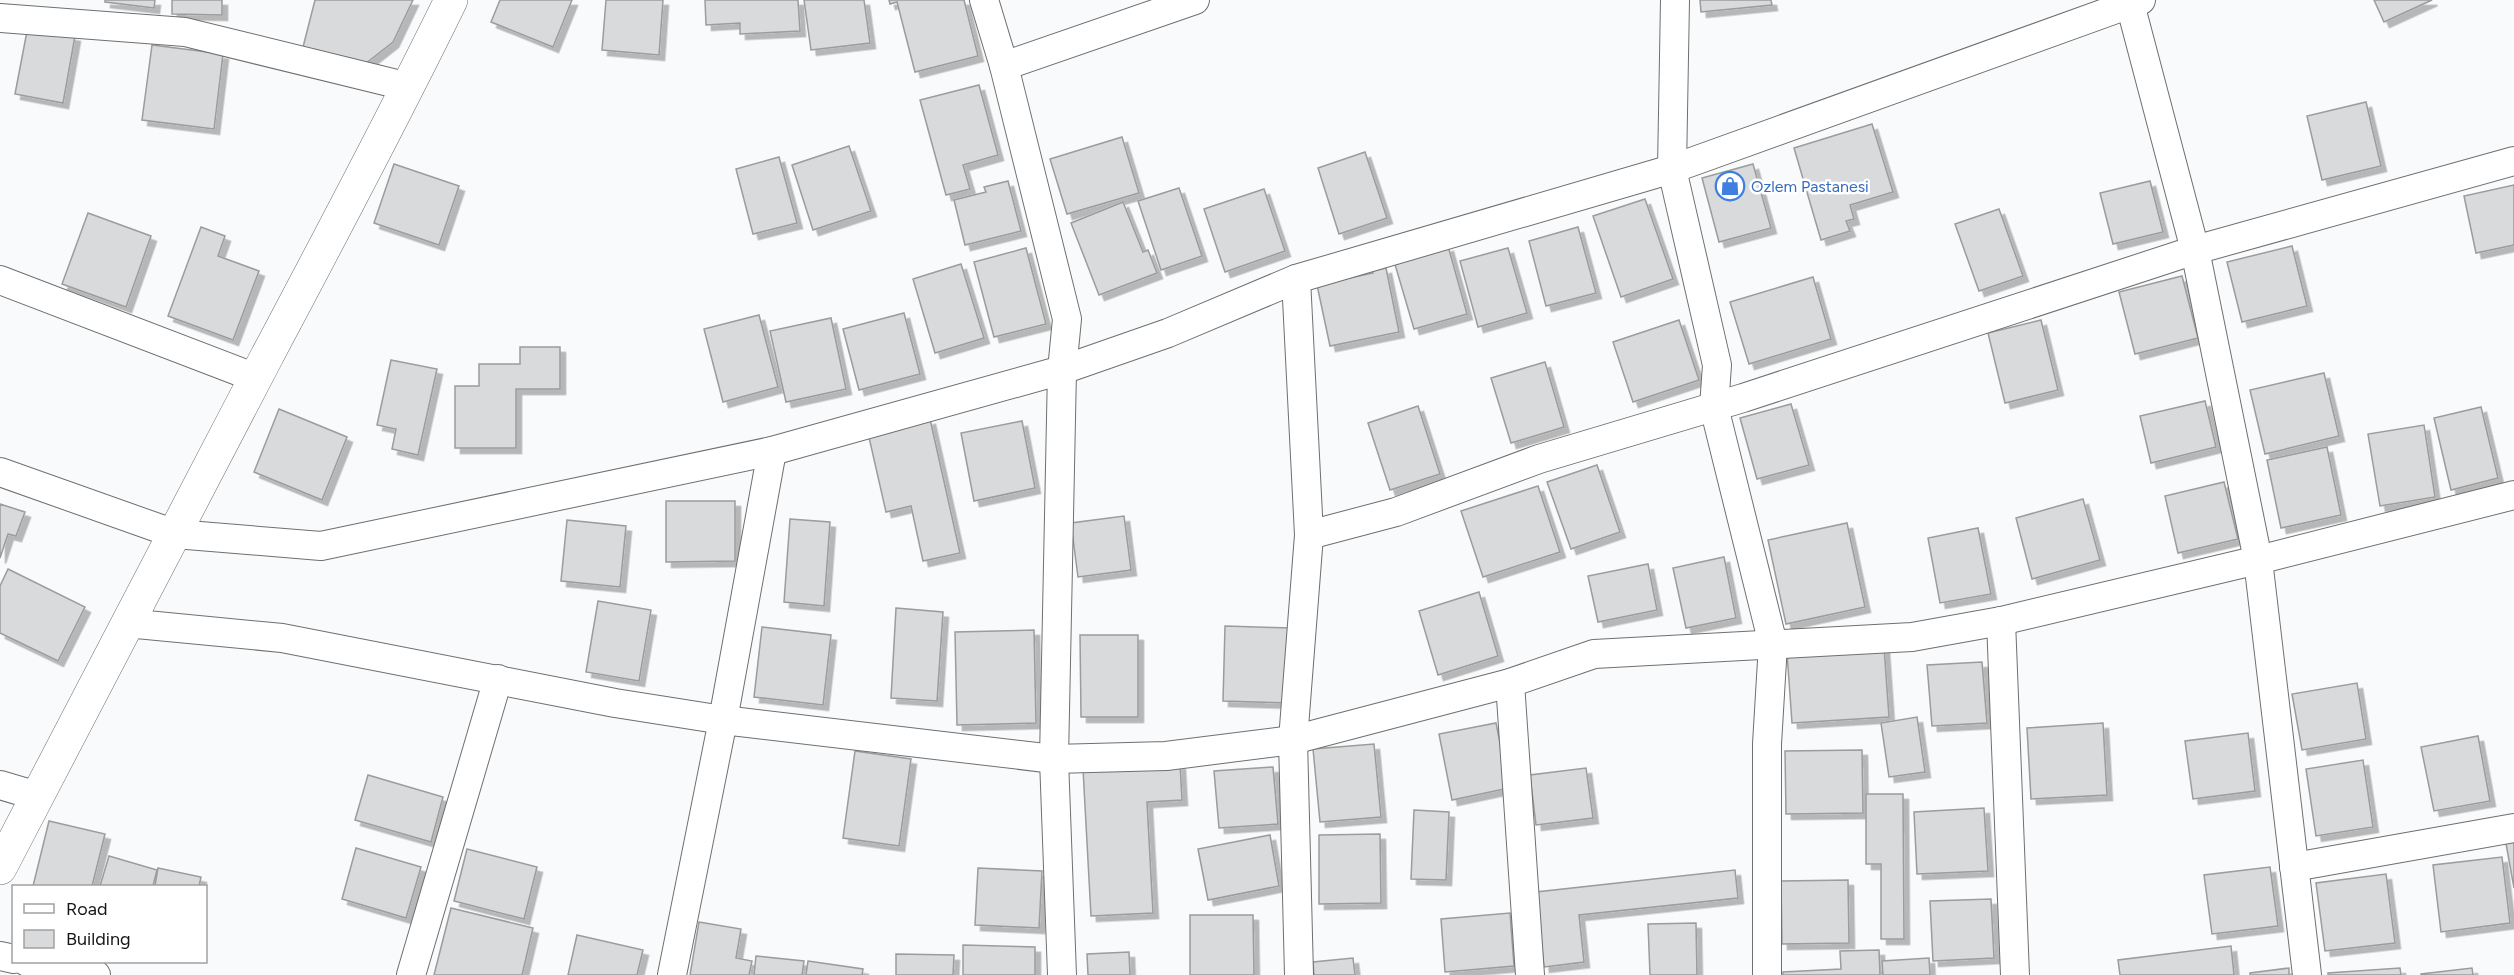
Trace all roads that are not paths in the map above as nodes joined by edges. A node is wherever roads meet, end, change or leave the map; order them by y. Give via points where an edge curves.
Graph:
1 (451, 0) edge
2 (984, 0) edge
3 (1195, 0) edge
4 (1675, 0) edge
5 (2134, 2) edge
6 (0, 18) edge
7 (1004, 66) junction
8 (409, 87) junction
9 (2514, 161) edge
10 (1672, 169) junction
11 (2195, 250) junction
12 (1296, 279) junction
13 (0, 280) edge
14 (1062, 370) junction
15 (256, 378) junction
16 (1714, 407) junction
17 (772, 451) junction
18 (0, 472) edge
19 (2514, 495) edge
20 (175, 534) junction
21 (1309, 535) junction
22 (2258, 560) junction
23 (2001, 621) junction
24 (126, 623) junction
25 (1773, 644) junction
26 (498, 679) junction
27 (1510, 683) junction
28 (723, 720) junction
29 (1293, 740) junction
30 (1054, 759) junction
31 (0, 785) edge
32 (37, 796) junction
33 (2514, 828) edge
34 (2294, 867) junction
35 (0, 868) edge
36 (32, 963) edge
37 (96, 975) edge
38 (411, 975) edge
39 (672, 975) edge
40 (1062, 975) edge
41 (1299, 975) edge
42 (1530, 975) edge
43 (1767, 975) edge
44 (2015, 975) edge
45 (2307, 975) edge

1 - 8 street
2 - 7 street
3 - 7 street
4 - 10 street
5 - 10 street
5 - 11 street
6 - 8 street via 185,32
7 - 14 street via 1067,319
8 - 15 street
9 - 11 street
10 - 12 street
10 - 16 street via 1717,365
11 - 16 street
11 - 22 street
12 - 14 street via 1168,333
12 - 21 street
13 - 15 street
14 - 17 street
14 - 30 street
15 - 20 street
16 - 21 street via 1539,459 1396,512
16 - 25 street
17 - 20 street via 321,546
17 - 28 street
18 - 20 street
19 - 22 street
20 - 24 street
21 - 29 street
22 - 23 street
22 - 34 street
23 - 25 street via 1912,637
23 - 44 street
24 - 26 street via 282,638
24 - 32 street
25 - 27 street via 1594,654
25 - 43 street via 1767,744
26 - 28 street
26 - 38 street
27 - 29 street
27 - 42 street
28 - 30 street
28 - 39 street
29 - 30 street via 1166,756
29 - 41 street
30 - 40 street
31 - 32 street
32 - 35 street
33 - 34 street
34 - 45 street
36 - 37 street

